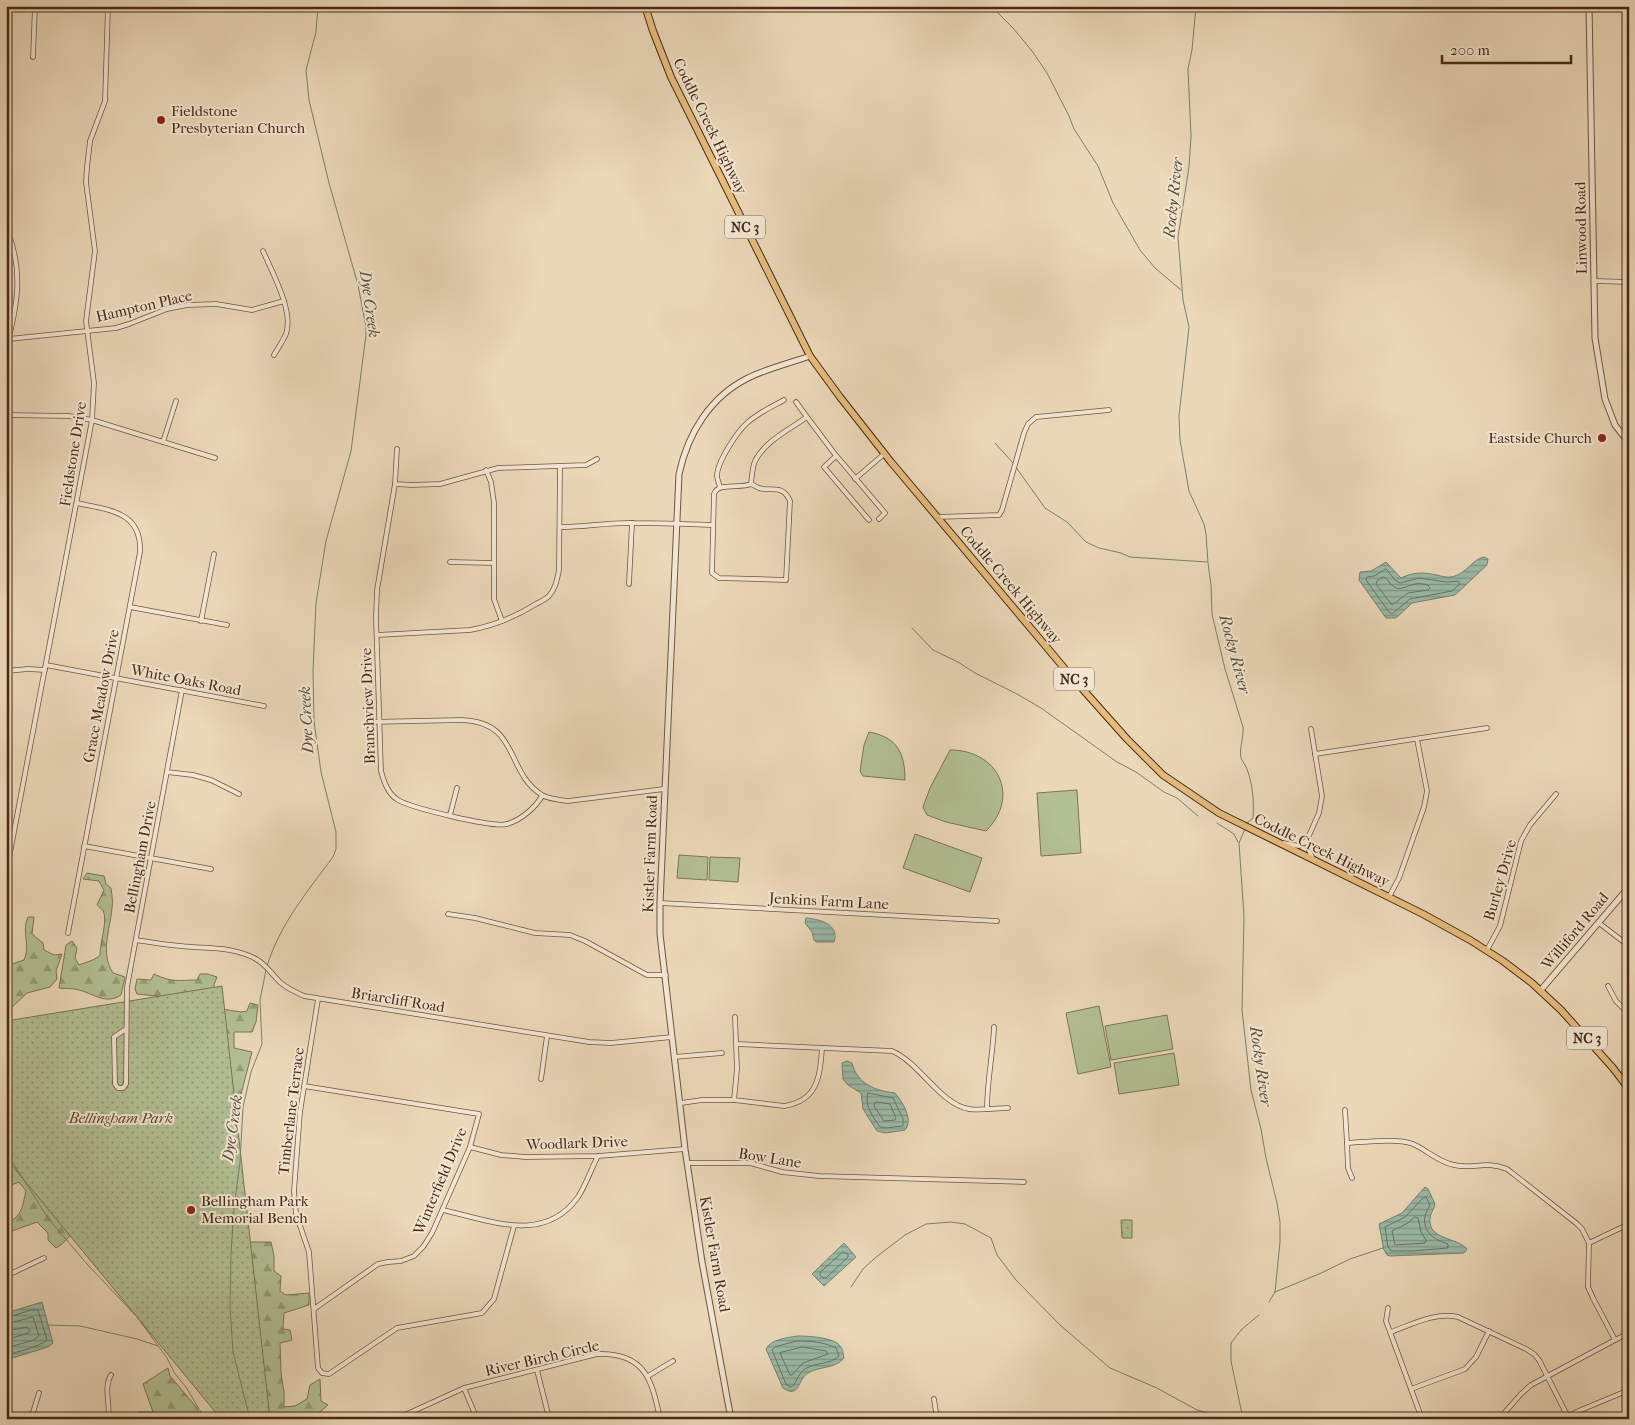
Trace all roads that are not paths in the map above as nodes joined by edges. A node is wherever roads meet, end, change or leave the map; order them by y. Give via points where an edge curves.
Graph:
1 (35, 6) edge
2 (108, 6) edge
3 (645, 6) edge
4 (1589, 6) edge
5 (33, 57) dead end
6 (6, 227) edge
7 (263, 251) dead end
8 (1595, 281) junction
9 (1629, 282) edge
10 (284, 301) junction
11 (87, 331) junction
12 (9, 339) junction
13 (6, 348) edge
14 (274, 355) dead end
15 (810, 356) junction
16 (784, 400) dead end
17 (176, 401) dead end
18 (796, 402) dead end
19 (1110, 410) dead end
20 (6, 415) edge
21 (808, 417) junction
22 (92, 420) junction
23 (163, 442) junction
24 (1629, 443) edge
25 (397, 450) dead end
26 (884, 454) junction
27 (836, 456) junction
28 (215, 458) dead end
29 (596, 459) dead end
30 (560, 467) junction
31 (486, 470) junction
32 (856, 479) junction
33 (396, 484) junction
34 (751, 484) junction
35 (720, 487) junction
36 (76, 503) junction
37 (937, 517) junction
38 (879, 519) dead end
39 (869, 520) dead end
40 (632, 523) junction
41 (676, 524) junction
42 (712, 525) junction
43 (560, 527) junction
44 (214, 554) dead end
45 (450, 562) dead end
46 (493, 563) junction
47 (629, 584) dead end
48 (130, 607) junction
49 (201, 621) junction
50 (502, 621) junction
51 (227, 624) dead end
52 (377, 635) junction
53 (45, 668) junction
54 (6, 671) edge
55 (116, 678) junction
56 (182, 690) junction
57 (264, 706) dead end
58 (369, 722) dead end
59 (380, 722) junction
60 (1487, 728) dead end
61 (1311, 729) dead end
62 (1417, 738) junction
63 (1315, 754) junction
64 (167, 772) junction
65 (457, 788) dead end
66 (664, 789) junction
67 (239, 794) dead end
68 (1556, 794) dead end
69 (542, 796) junction
70 (450, 815) junction
71 (1307, 840) junction
72 (1279, 843) junction
73 (84, 846) junction
74 (151, 858) junction
75 (1314, 861) junction
76 (211, 869) dead end
77 (6, 874) edge
78 (1629, 887) edge
79 (1389, 898) junction
80 (660, 903) junction
81 (448, 914) dead end
82 (997, 921) dead end
83 (1599, 923) junction
84 (68, 934) dead end
85 (136, 940) junction
86 (1629, 946) edge
87 (1487, 950) junction
88 (666, 975) junction
89 (1608, 986) dead end
90 (1540, 991) junction
91 (318, 999) junction
92 (1629, 1014) edge
93 (735, 1017) dead end
94 (994, 1027) dead end
95 (126, 1029) junction
96 (547, 1036) junction
97 (672, 1037) junction
98 (737, 1044) junction
99 (822, 1048) junction
100 (722, 1052) dead end
101 (674, 1057) junction
102 (541, 1079) dead end
103 (304, 1086) junction
104 (1629, 1090) edge
105 (734, 1100) junction
106 (680, 1103) junction
107 (1008, 1108) dead end
108 (987, 1109) junction
109 (1345, 1110) dead end
110 (1347, 1143) junction
111 (470, 1147) junction
112 (685, 1149) junction
113 (598, 1156) junction
114 (687, 1163) junction
115 (1352, 1178) dead end
116 (1024, 1182) dead end
117 (443, 1210) junction
118 (1629, 1224) edge
119 (514, 1226) junction
120 (1589, 1244) junction
121 (44, 1258) dead end
122 (6, 1276) edge
123 (1388, 1308) dead end
124 (314, 1309) junction
125 (1489, 1331) junction
126 (1391, 1332) junction
127 (1629, 1333) edge
128 (1616, 1340) junction
129 (673, 1361) dead end
130 (537, 1370) junction
131 (111, 1375) dead end
132 (648, 1376) junction
133 (1547, 1377) junction
134 (464, 1388) junction
135 (1411, 1389) junction
136 (1629, 1390) edge
137 (39, 1393) dead end
138 (934, 1399) dead end
139 (405, 1414) junction
140 (548, 1414) dead end
141 (1567, 1418) edge
142 (31, 1419) edge
143 (108, 1419) edge
144 (396, 1419) edge
145 (408, 1419) edge
146 (477, 1419) edge
147 (660, 1419) edge
148 (731, 1419) edge
149 (937, 1419) edge
150 (1422, 1419) edge
151 (1499, 1419) edge

1 - 5 street
2 - 11 street, Fieldstone Drive via 105,101 90,141 86,182 95,251 86,312
3 - 15 main road, Coddle Creek Highway / NC 3 via 671,77
4 - 8 street, Linwood Road
6 - 12 street via 13,245 18,283
7 - 10 street
8 - 9 street
8 - 24 street, Linwood Road via 1595,338 1605,399 1615,424
10 - 11 street, Hampton Place via 252,310 216,304 188,305 167,309 116,328
10 - 14 street via 286,334
11 - 12 street, Hampton Place
11 - 22 street, Fieldstone Drive via 94,383
12 - 13 street
15 - 26 main road, Coddle Creek Highway / NC 3
15 - 41 street, Kistler Farm Road via 767,370 730,388 702,417 683,454
16 - 35 street via 747,423 737,434 717,473
17 - 23 street
18 - 21 street
19 - 37 street via 1036,417 1024,433 999,515
20 - 22 street via 69,416
21 - 27 street
21 - 34 street via 760,453 754,462
22 - 23 street
22 - 36 street, Fieldstone Drive
23 - 28 street
25 - 33 street, Branchview Drive
26 - 32 street
26 - 37 main road, Coddle Creek Highway / NC 3
27 - 32 street
27 - 39 street via 824,466
29 - 30 street via 586,465
30 - 31 street
30 - 43 street
31 - 33 street via 440,484
31 - 46 street via 494,503
32 - 38 street via 884,513
33 - 52 street, Branchview Drive via 377,590
34 - 35 street
34 - 42 street via 780,490 788,496 786,580 715,576 711,569
35 - 42 street via 714,494
36 - 48 street, Grace Meadow Drive via 124,516 138,531 140,552
36 - 53 street, Fieldstone Drive
37 - 72 main road, Coddle Creek Highway / NC 3 via 1070,675 1162,775 1219,813
40 - 41 street
40 - 43 street
40 - 47 street
41 - 42 street
41 - 66 street, Kistler Farm Road
43 - 50 street via 559,570 549,596
44 - 49 street
45 - 46 street
46 - 50 street via 494,598
48 - 49 street
48 - 55 street, Grace Meadow Drive
49 - 51 street
50 - 52 street via 470,630
52 - 59 street, Branchview Drive
53 - 54 street, White Oaks Road
53 - 55 street, White Oaks Road
53 - 77 street, Fieldstone Drive
55 - 56 street, White Oaks Road
55 - 73 street, Grace Meadow Drive
56 - 57 street, White Oaks Road
56 - 64 street, Bellingham Drive
58 - 59 street
59 - 69 street via 473,720 486,724 504,740 531,786
59 - 70 street, Branchview Drive via 381,771 393,796 406,804
60 - 62 street
61 - 63 street
62 - 63 street
62 - 79 street via 1427,791 1400,878
63 - 71 street via 1322,796 1319,813
64 - 67 street via 211,780
64 - 74 street, Bellingham Drive
65 - 70 street
66 - 69 street via 568,801
66 - 80 street, Kistler Farm Road
68 - 87 street, Burley Drive via 1521,841 1500,926
69 - 70 street, Branchview Drive via 527,813 498,826
71 - 72 street via 1299,846
71 - 75 street
72 - 75 main road, Coddle Creek Highway / NC 3
73 - 74 street
73 - 84 street, Grace Meadow Drive
74 - 76 street
74 - 85 street, Bellingham Drive
75 - 79 main road, Coddle Creek Highway / NC 3
78 - 83 street, Williford Road
79 - 87 main road, Coddle Creek Highway / NC 3
80 - 82 street, Jenkins Farm Lane
80 - 88 street, Kistler Farm Road via 660,934
81 - 88 street via 535,933 570,935 647,975
83 - 86 street
83 - 90 street, Williford Road
85 - 91 street, Briarcliff Road via 244,953 258,960 290,990
85 - 95 street, Bellingham Drive via 127,987
87 - 90 main road, Coddle Creek Highway / NC 3
88 - 97 street, Kistler Farm Road
89 - 92 street via 1616,1001
90 - 104 main road, Coddle Creek Highway / NC 3 via 1561,1010
91 - 96 street, Briarcliff Road
91 - 103 street, Timberlane Terrace
93 - 98 street
94 - 108 street
95 - 95 street, Bellingham Drive via 114,1037 115,1084 118,1088 126,1084
96 - 97 street, Briarcliff Road via 611,1043
96 - 102 street
97 - 101 street, Kistler Farm Road
98 - 99 street
98 - 105 street
99 - 105 street via 820,1074 810,1093 801,1100 784,1106
99 - 108 street via 892,1051 911,1063 951,1101 968,1109
100 - 101 street
101 - 106 street, Kistler Farm Road
103 - 111 street, Winterfield Drive via 479,1114
103 - 124 street, Timberlane Terrace via 294,1191 296,1214 309,1252
105 - 106 street
106 - 112 street, Kistler Farm Road
107 - 108 street
109 - 110 street
110 - 115 street via 1348,1168
110 - 120 street via 1404,1141 1454,1166 1497,1165 1507,1169 1582,1228
111 - 113 street, Woodlark Drive via 525,1157
111 - 117 street, Winterfield Drive
112 - 113 street, Woodlark Drive
112 - 114 street, Kistler Farm Road
113 - 119 street via 579,1196 569,1208 544,1224
114 - 116 street, Bow Lane via 750,1163 782,1172 819,1176
114 - 148 street, Kistler Farm Road
117 - 119 street
117 - 124 street, Winterfield Drive via 428,1240 414,1256 401,1262 378,1264
118 - 120 street
119 - 124 street, Timberlane Terrace via 494,1299 482,1313 397,1328 329,1374 318,1368
120 - 128 street via 1588,1286
121 - 122 street
123 - 126 street via 1386,1321
125 - 126 street via 1443,1315
125 - 133 street via 1534,1354
125 - 135 street via 1476,1357 1465,1369
126 - 135 street
127 - 128 street
128 - 133 street
129 - 132 street
130 - 132 street, River Birch Circle via 609,1354 631,1360
130 - 134 street, River Birch Circle
130 - 140 street
131 - 143 street via 107,1385
132 - 147 street, River Birch Circle
133 - 141 street
133 - 151 street via 1531,1385
134 - 139 street, River Birch Circle
134 - 146 street
135 - 150 street
136 - 141 street
137 - 142 street
138 - 149 street
139 - 144 street, River Birch Circle
139 - 145 street

